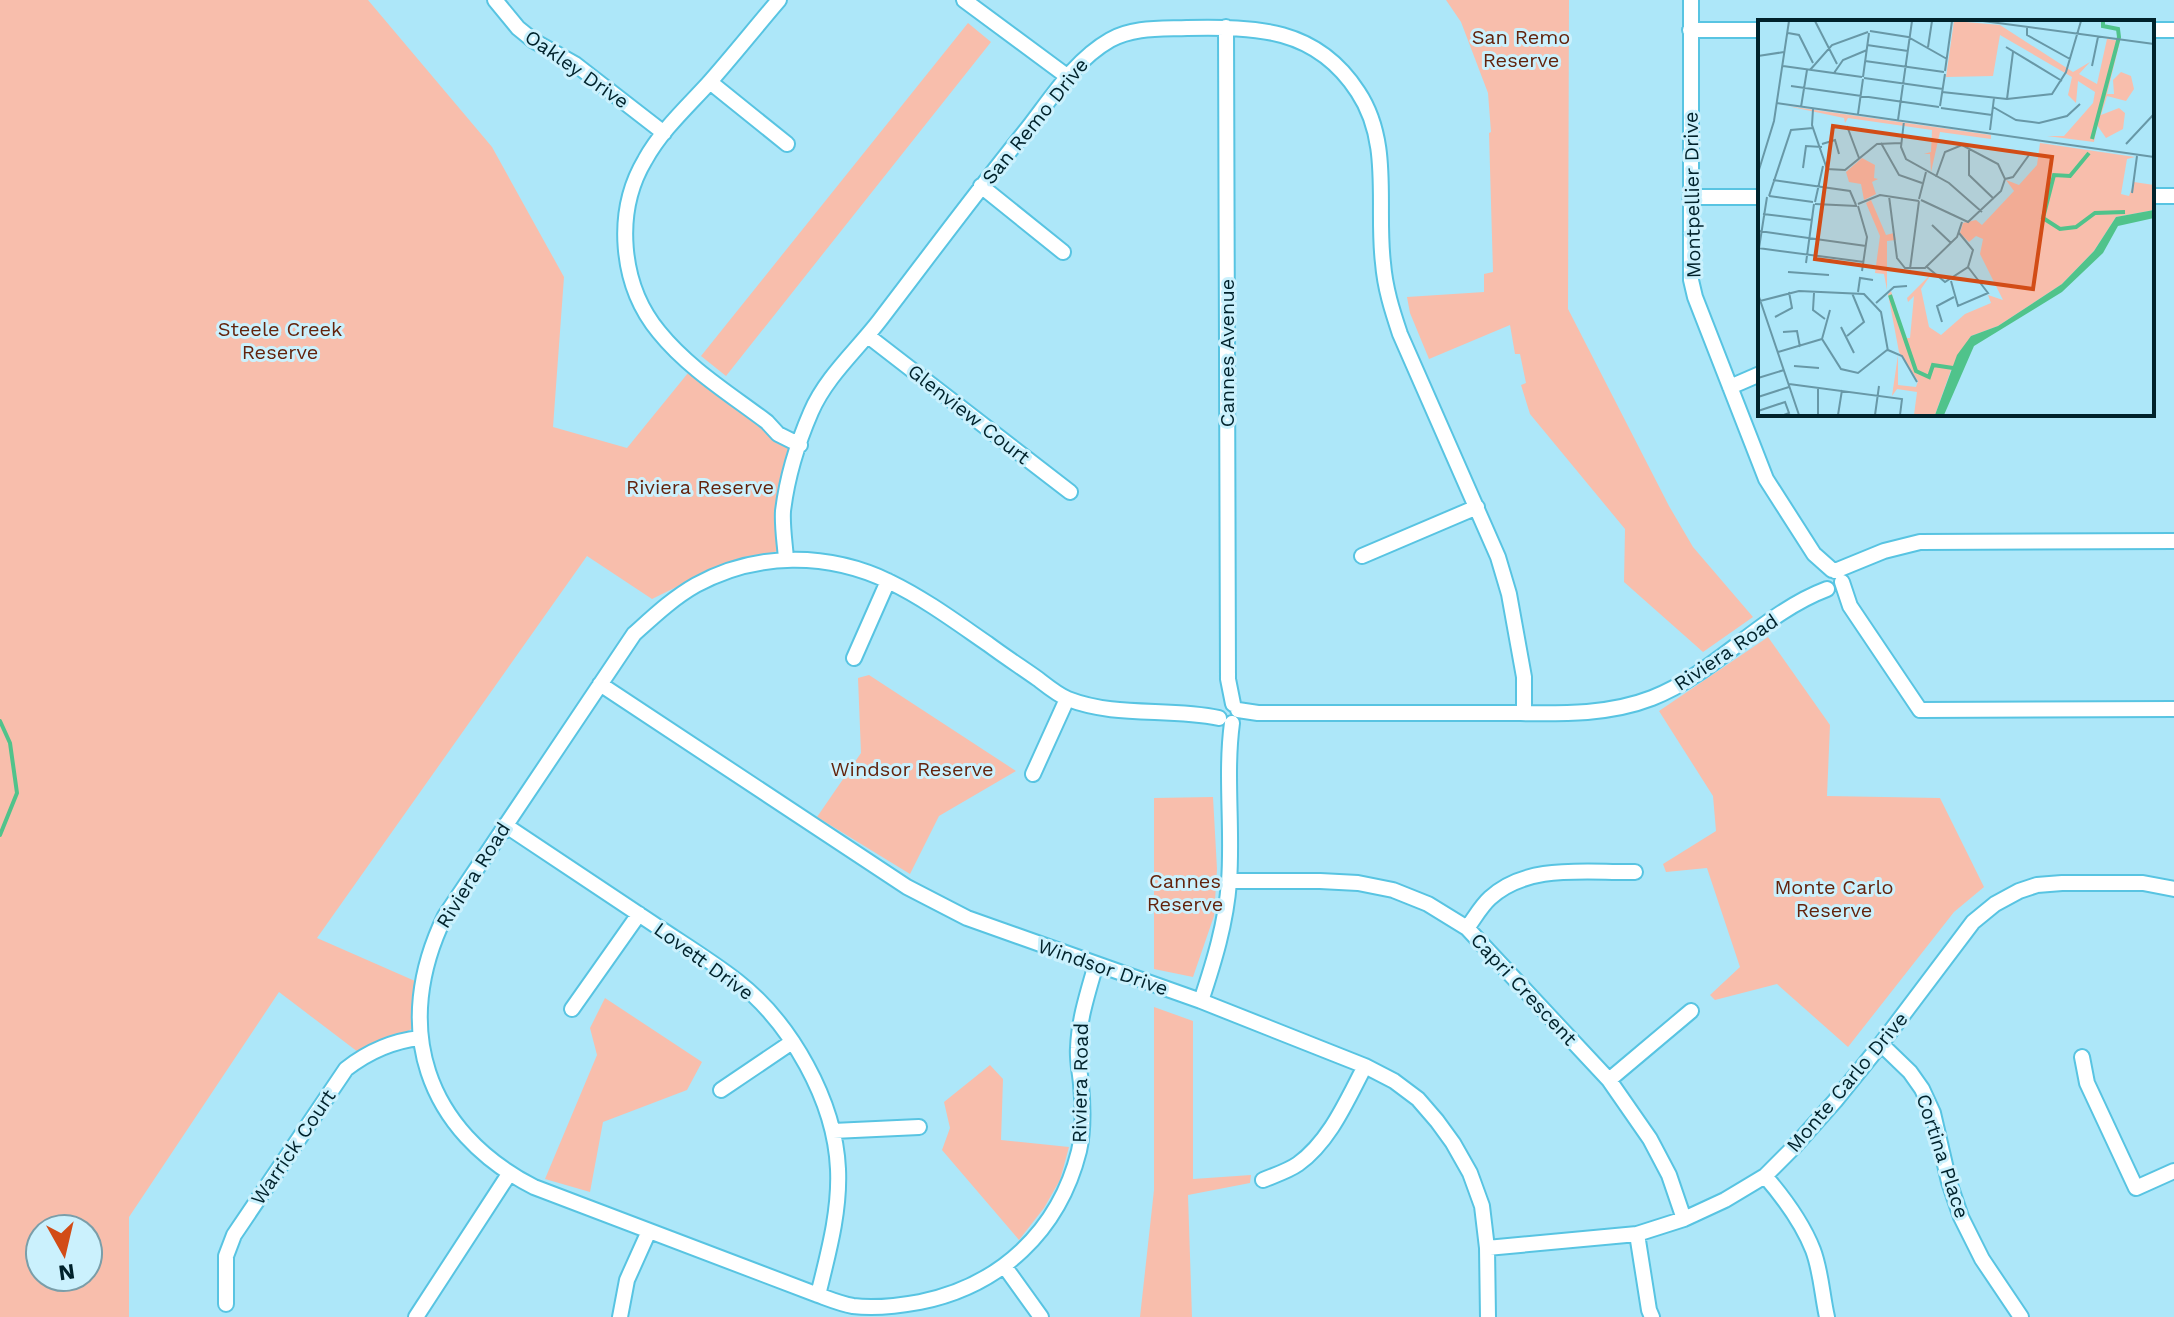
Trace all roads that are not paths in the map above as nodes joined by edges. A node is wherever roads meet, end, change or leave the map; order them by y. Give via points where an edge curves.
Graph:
1 (495, 0) edge
2 (779, 0) edge
3 (964, 0) edge
4 (1691, 0) edge
5 (1226, 27) junction
6 (1690, 30) junction
7 (1758, 30) edge
8 (1068, 77) junction
9 (710, 82) junction
10 (664, 133) junction
11 (787, 144) dead end
12 (981, 186) junction
13 (1690, 197) junction
14 (1758, 197) edge
15 (1063, 252) dead end
16 (868, 336) junction
17 (1758, 375) edge
18 (1730, 387) junction
19 (801, 440) junction
20 (1070, 492) dead end
21 (1477, 507) junction
22 (2174, 541) edge
23 (1362, 556) dead end
24 (786, 559) junction
25 (1832, 580) junction
26 (888, 581) junction
27 (854, 658) dead end
28 (600, 684) junction
29 (1067, 699) junction
30 (2174, 709) edge
31 (1529, 712) junction
32 (1228, 713) junction
33 (1033, 774) dead end
34 (505, 825) junction
35 (1635, 872) dead end
36 (1229, 881) junction
37 (2174, 889) edge
38 (639, 914) junction
39 (1467, 928) junction
40 (1096, 964) junction
41 (1201, 1001) junction
42 (572, 1009) dead end
43 (1691, 1011) dead end
44 (420, 1038) junction
45 (792, 1042) junction
46 (1881, 1044) junction
47 (2082, 1057) dead end
48 (1365, 1066) junction
49 (1609, 1080) junction
50 (721, 1090) dead end
51 (919, 1127) dead end
52 (833, 1131) junction
53 (2174, 1171) edge
54 (509, 1174) junction
55 (1765, 1176) junction
56 (1263, 1180) dead end
57 (1684, 1219) junction
58 (649, 1231) junction
59 (1637, 1234) junction
60 (1487, 1248) junction
61 (1005, 1267) junction
62 (818, 1295) junction
63 (226, 1304) dead end
64 (416, 1317) edge
65 (620, 1317) edge
66 (1041, 1317) edge
67 (1488, 1317) edge
68 (1652, 1317) edge
69 (1827, 1317) edge
70 (2021, 1317) edge

1 - 10 street, Oakley Drive via 534,41 575,64
2 - 9 street
3 - 8 street
4 - 6 street, Montpellier Drive
5 - 8 street, San Remo Drive via 1138,30 1111,39
5 - 21 street, San Remo Drive via 1281,33 1310,45 1336,64 1358,91 1380,151 1389,302
5 - 32 street, Cannes Avenue
6 - 7 street
6 - 13 street, Montpellier Drive
8 - 12 street, San Remo Drive
9 - 10 street
9 - 11 street
10 - 19 street via 644,161 630,197 628,271 640,302 684,358 778,434
12 - 15 street
12 - 16 street, San Remo Drive
13 - 14 street
13 - 18 street, Montpellier Drive via 1691,280
16 - 19 street, San Remo Drive via 832,378 811,411
16 - 20 street, Glenview Court
17 - 18 street
18 - 25 street, Montpellier Drive via 1766,479
19 - 24 street, San Remo Drive via 783,514
21 - 23 street
21 - 31 street, San Remo Drive via 1509,594 1531,693
22 - 25 street, Riviera Road via 1920,542 1884,551
24 - 26 street, Riviera Road via 852,566
24 - 28 street, Riviera Road via 730,569 662,608 634,634
25 - 30 street, Montpellier Drive via 1920,710
25 - 31 street, Riviera Road via 1654,697 1609,710
26 - 27 street
26 - 29 street, Riviera Road
28 - 34 street, Riviera Road
28 - 40 street, Windsor Drive via 907,887 967,918
29 - 32 street, Riviera Road via 1124,712
29 - 33 street
31 - 32 street, Riviera Road
32 - 36 street, Cannes Avenue
34 - 38 street, Lovett Drive
34 - 44 street, Riviera Road via 433,940 420,989
35 - 39 street via 1535,874 1489,899
36 - 39 street, Capri Crescent via 1381,887 1428,904
36 - 41 street, Cannes Avenue via 1224,924
37 - 46 street, Monte Carlo Drive via 2143,883 2062,883 2019,891 1973,922
38 - 42 street
38 - 45 street, Lovett Drive via 738,982
39 - 49 street, Capri Crescent
40 - 41 street, Windsor Drive
40 - 61 street, Riviera Road via 1077,1050 1079,1151 1051,1215
41 - 48 street, Windsor Drive
43 - 49 street
44 - 54 street, Riviera Road via 435,1089 449,1113 483,1155
44 - 63 street, Warrick Court via 364,1055 346,1069 234,1235 226,1256
45 - 50 street
45 - 52 street, Lovett Drive
46 - 55 street, Monte Carlo Drive
46 - 70 street, Cortina Place via 1922,1089 1961,1217
47 - 53 street via 2087,1083 2136,1188
48 - 56 street via 1318,1146 1296,1166
48 - 60 street, Windsor Drive via 1418,1099 1453,1143 1482,1206
49 - 57 street, Capri Crescent via 1650,1139
51 - 52 street
52 - 62 street, Lovett Drive via 836,1209
54 - 58 street, Riviera Road
54 - 64 street
55 - 57 street, Monte Carlo Drive
55 - 69 street via 1813,1250
57 - 59 street, Monte Carlo Drive
58 - 62 street, Riviera Road
58 - 65 street via 627,1280
59 - 60 street, Monte Carlo Drive
59 - 68 street
60 - 67 street, Windsor Drive
61 - 62 street, Riviera Road via 933,1299 891,1307 851,1306
61 - 66 street

